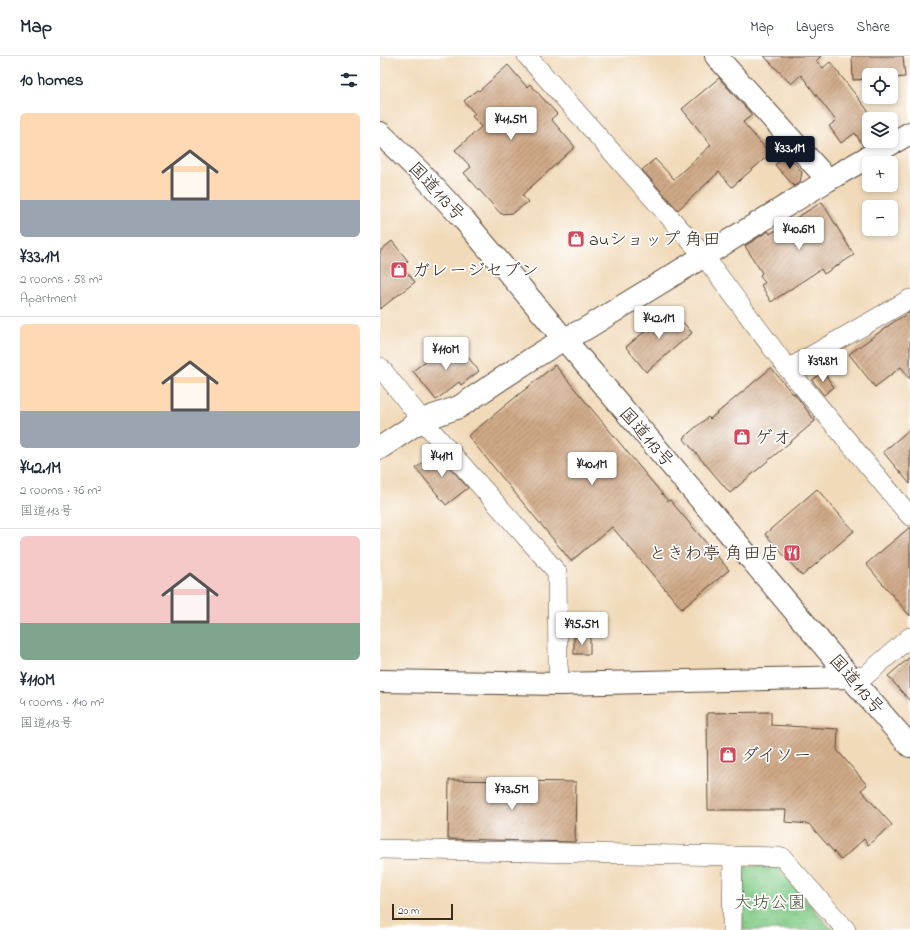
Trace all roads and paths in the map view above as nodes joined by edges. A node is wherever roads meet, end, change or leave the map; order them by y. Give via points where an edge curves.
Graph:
1 (527, 56) edge
2 (716, 56) edge
3 (380, 133) edge
4 (910, 133) edge
5 (828, 180) junction
6 (704, 256) junction
7 (910, 298) edge
8 (564, 339) junction
9 (380, 367) edge
10 (788, 370) junction
11 (422, 420) junction
12 (380, 448) edge
13 (910, 516) edge
14 (910, 638) edge
15 (850, 677) junction
16 (380, 681) edge
17 (560, 684) junction
18 (910, 746) edge
19 (380, 849) edge
20 (733, 856) junction
21 (732, 930) edge
22 (846, 930) edge

1 - 6 street
2 - 5 main road
3 - 8 main road, 国道113号 via 465,221
4 - 5 main road
5 - 6 main road
6 - 8 main road via 585,329
6 - 10 street
7 - 10 street
8 - 11 main road via 458,407
8 - 15 main road, 国道113号
9 - 11 street
10 - 13 street
11 - 12 main road
11 - 17 street via 557,572
14 - 15 street via 865,676
15 - 17 main road
15 - 18 main road, 国道113号
16 - 17 main road
19 - 20 street
20 - 21 street
20 - 22 street via 782,857

